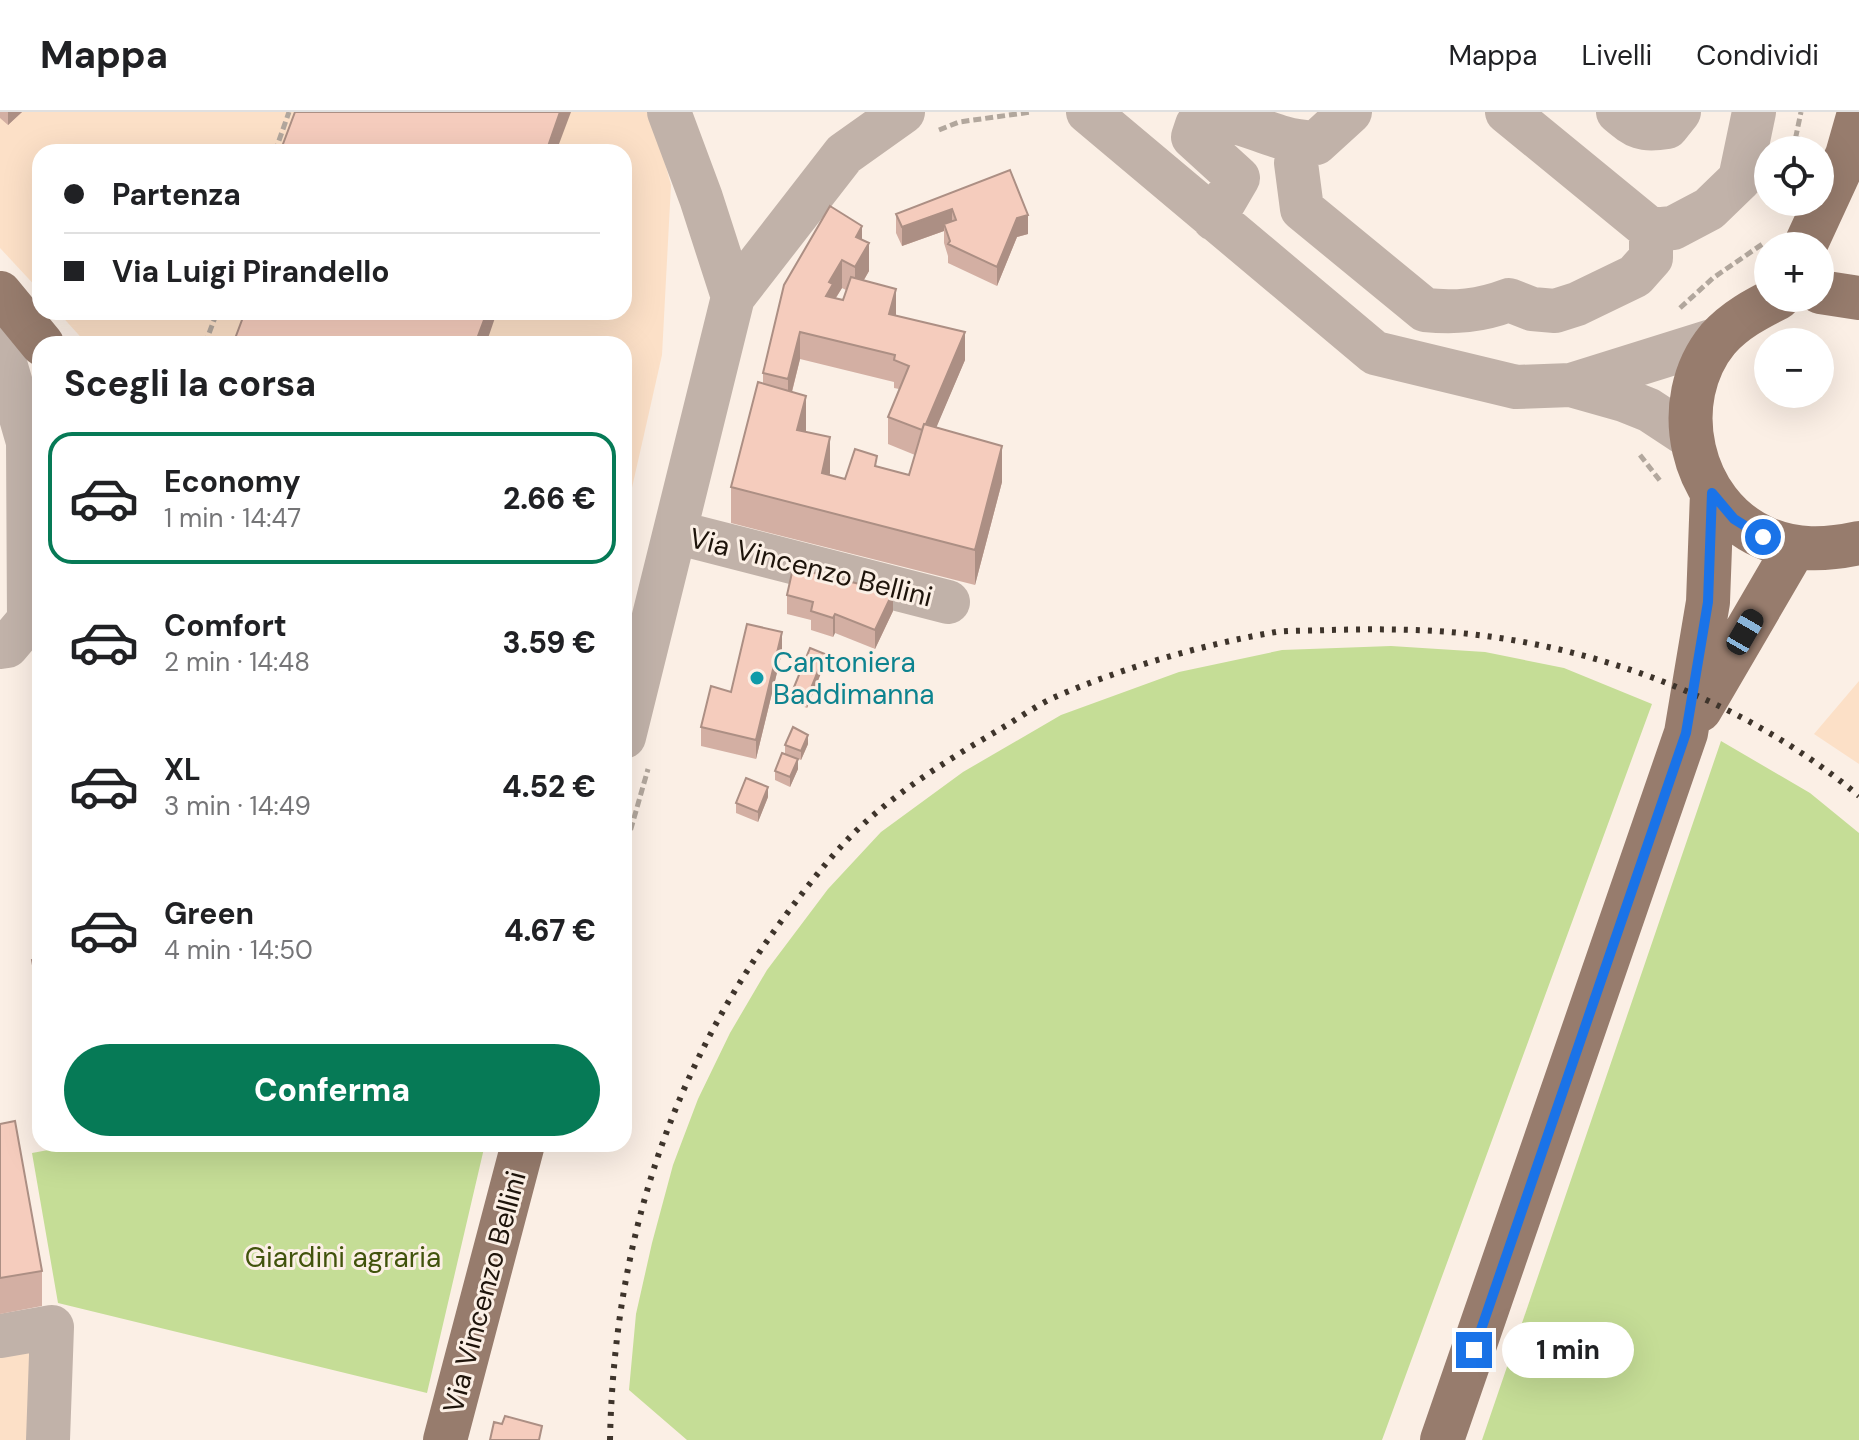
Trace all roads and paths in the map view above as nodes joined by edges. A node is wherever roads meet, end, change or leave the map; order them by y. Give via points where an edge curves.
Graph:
1 (289, 112) edge
2 (669, 112) edge
3 (1031, 112) edge
4 (1088, 112) edge
5 (1350, 112) edge
6 (1507, 112) edge
7 (1618, 112) edge
8 (1679, 112) edge
9 (1754, 112) edge
10 (1801, 112) edge
11 (1859, 113) edge
12 (916, 123) edge
13 (1796, 136) edge
14 (278, 144) edge
15 (1296, 163) dead end
16 (1214, 219) junction
17 (1651, 230) junction
18 (1794, 232) edge
19 (1754, 259) edge
20 (0, 293) edge
21 (1834, 294) edge
22 (733, 297) junction
23 (1859, 298) edge
24 (1754, 310) edge
25 (1670, 317) dead end
26 (35, 336) edge
27 (1718, 339) junction
28 (0, 346) edge
29 (1571, 385) junction
30 (1690, 437) junction
31 (1638, 453) dead end
32 (1665, 486) dead end
33 (1712, 493) junction
34 (675, 532) junction
35 (1859, 543) edge
36 (1795, 547) junction
37 (948, 602) dead end
38 (0, 647) edge
39 (632, 705) edge
40 (1686, 733) junction
41 (521, 1152) edge
42 (0, 1336) edge
43 (48, 1440) edge
44 (445, 1440) edge
45 (1442, 1440) edge

1 - 14 path
2 - 22 street
3 - 12 path
4 - 16 street
5 - 16 street via 1316,143 1231,120 1197,125 1193,137 1238,178
6 - 17 street
7 - 8 street via 1647,130 1667,127
9 - 17 street via 1740,179 1709,209 1673,228
10 - 13 path
11 - 18 main road via 1847,155
12 - 22 street, Via Vincenzo Bellini via 844,154
15 - 17 street via 1302,209 1425,310 1451,313 1509,300 1555,311 1577,304 1635,276 1651,258
16 - 29 street via 1375,353 1516,387
19 - 25 path via 1713,278
20 - 26 main road
21 - 23 main road
22 - 34 street, Via Vincenzo Bellini
24 - 27 main road
27 - 29 street
27 - 30 main road via 1700,369
28 - 38 street via 28,442 29,620 7,646
29 - 30 street via 1649,410
30 - 33 main road
31 - 32 path
33 - 36 main road via 1734,519 1763,537
33 - 40 main road via 1708,602
34 - 37 street, Via Vincenzo Bellini
34 - 39 street, Via Vincenzo Bellini
35 - 36 main road via 1831,550
36 - 40 main road
40 - 45 main road
41 - 44 main road, Via Vincenzo Bellini
42 - 43 street via 52,1327

